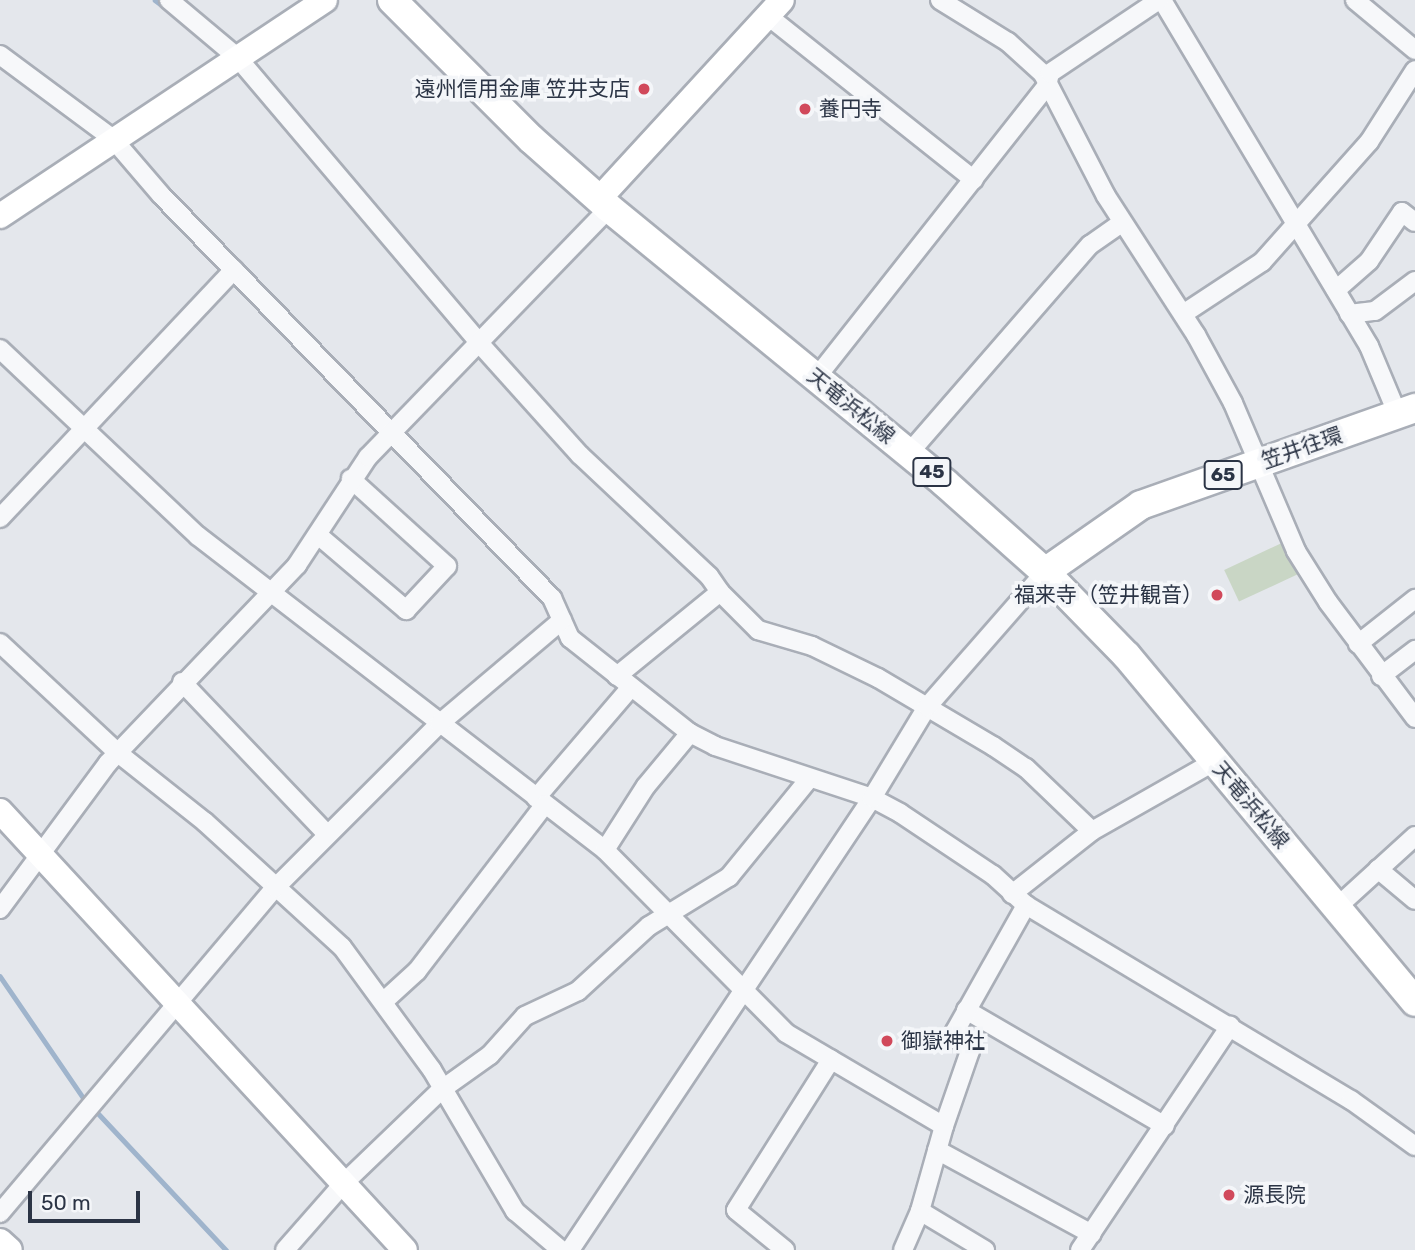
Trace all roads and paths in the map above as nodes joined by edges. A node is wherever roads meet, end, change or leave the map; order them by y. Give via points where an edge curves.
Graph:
1 (169, 0) edge
2 (325, 0) edge
3 (392, 0) edge
4 (940, 0) edge
5 (1160, 0) edge
6 (1355, 0) edge
7 (775, 8) edge
8 (1415, 50) edge
9 (0, 55) edge
10 (237, 57) junction
11 (1415, 70) edge
12 (1047, 86) junction
13 (113, 139) junction
14 (974, 180) junction
15 (604, 204) junction
16 (0, 216) edge
17 (1415, 222) edge
18 (1122, 223) junction
19 (1297, 224) junction
20 (234, 270) junction
21 (1415, 281) edge
22 (1336, 290) junction
23 (1183, 314) junction
24 (1349, 314) junction
25 (480, 344) junction
26 (0, 349) edge
27 (816, 378) junction
28 (1406, 412) edge
29 (88, 428) junction
30 (391, 432) junction
31 (909, 453) junction
32 (1259, 464) junction
33 (351, 479) junction
34 (0, 518) edge
35 (318, 535) junction
36 (1045, 572) junction
37 (267, 592) junction
38 (720, 592) junction
39 (1415, 599) edge
40 (562, 620) junction
41 (0, 643) edge
42 (1358, 644) junction
43 (1415, 650) edge
44 (617, 676) junction
45 (1381, 676) junction
46 (182, 682) junction
47 (631, 687) junction
48 (927, 707) junction
49 (1415, 718) edge
50 (439, 724) junction
51 (690, 733) junction
52 (118, 753) junction
53 (1214, 761) junction
54 (809, 779) junction
55 (872, 798) junction
56 (540, 801) junction
57 (0, 811) edge
58 (1092, 831) junction
59 (327, 834) junction
60 (1415, 836) edge
61 (605, 850) junction
62 (41, 857) junction
63 (1378, 869) junction
64 (275, 888) junction
65 (1019, 899) junction
66 (1415, 900) edge
67 (1336, 908) junction
68 (0, 909) edge
69 (666, 913) junction
70 (743, 989) junction
71 (383, 1002) junction
72 (1415, 1002) edge
73 (178, 1005) junction
74 (967, 1010) junction
75 (1230, 1026) junction
76 (831, 1060) junction
77 (441, 1090) junction
78 (944, 1126) junction
79 (1165, 1126) junction
80 (1415, 1146) edge
81 (937, 1150) junction
82 (343, 1184) junction
83 (920, 1211) junction
84 (0, 1213) edge
85 (1092, 1234) junction
86 (0, 1241) edge
87 (10, 1250) edge
88 (285, 1250) edge
89 (405, 1250) edge
90 (561, 1250) edge
91 (570, 1250) edge
92 (785, 1250) edge
93 (903, 1250) edge
94 (985, 1250) edge
95 (1080, 1250) edge

1 - 10 street
2 - 10 street
3 - 15 main road, 天竜浜松線 / 45
4 - 12 street via 1009,42 1036,65
5 - 12 street via 1050,73
5 - 19 street
6 - 8 street
7 - 14 street
7 - 15 street
9 - 13 street
10 - 13 street
10 - 25 street
11 - 19 street via 1369,142
12 - 14 street
12 - 18 street
13 - 16 street
13 - 20 street
14 - 27 street
15 - 25 street
15 - 27 main road, 天竜浜松線 / 45
17 - 22 street via 1402,212 1369,261
18 - 23 street
18 - 31 street via 1090,246
19 - 22 street
19 - 23 street via 1256,267
20 - 29 street via 166,337
20 - 30 street
21 - 24 street via 1375,311
22 - 24 street
23 - 32 street via 1233,403
24 - 28 street
25 - 30 street
25 - 38 street via 580,455 709,576
26 - 29 street
27 - 31 main road, 天竜浜松線 / 45
28 - 32 main road, 笠井往環 / 65 via 1327,436
29 - 34 street
29 - 37 street via 198,536
30 - 33 street
30 - 40 street via 552,598
31 - 36 main road, 天竜浜松線 / 45
32 - 36 main road, 笠井往環 / 65 via 1141,505
32 - 42 street via 1296,551
33 - 35 street
33 - 35 street via 447,566 406,610
35 - 37 street via 297,565
36 - 48 street
36 - 53 main road, 天竜浜松線 / 45 via 1127,656
37 - 46 street
37 - 50 street
38 - 44 street
38 - 48 street via 758,631 812,646
39 - 42 street
40 - 44 street via 570,638
40 - 50 street
41 - 52 street
42 - 45 street
43 - 45 street
44 - 47 street
45 - 49 street
46 - 52 street
46 - 59 street
47 - 51 street
47 - 56 street
48 - 55 street
48 - 58 street via 1026,768
50 - 56 street
50 - 59 street
51 - 54 street
51 - 61 street via 646,786
52 - 62 street
52 - 64 street via 205,822
53 - 58 street
53 - 67 main road, 天竜浜松線 / 45
54 - 55 street
54 - 69 street via 729,877
55 - 65 street via 993,875
55 - 70 street
56 - 61 street
56 - 71 street via 417,971
57 - 62 street
58 - 65 street
59 - 64 street
60 - 63 street
61 - 69 street
62 - 68 street
62 - 73 street
63 - 66 street
63 - 67 street
64 - 71 street via 342,947
64 - 73 street
65 - 74 street
65 - 75 street
67 - 72 main road, 天竜浜松線 / 45
69 - 70 street
69 - 77 street via 603,972 578,991 525,1016 489,1055
70 - 76 street via 786,1033
70 - 91 street
71 - 77 street
73 - 82 street
73 - 84 street
74 - 78 street via 954,1033 970,1051
74 - 79 street
75 - 79 street
75 - 80 street via 1351,1100
76 - 78 street
76 - 92 street via 736,1210
77 - 82 street
77 - 90 street via 515,1211
78 - 81 street
79 - 85 street
81 - 83 street
81 - 85 street
82 - 88 street
82 - 89 street
83 - 93 street
83 - 94 street
85 - 95 street
86 - 87 street

